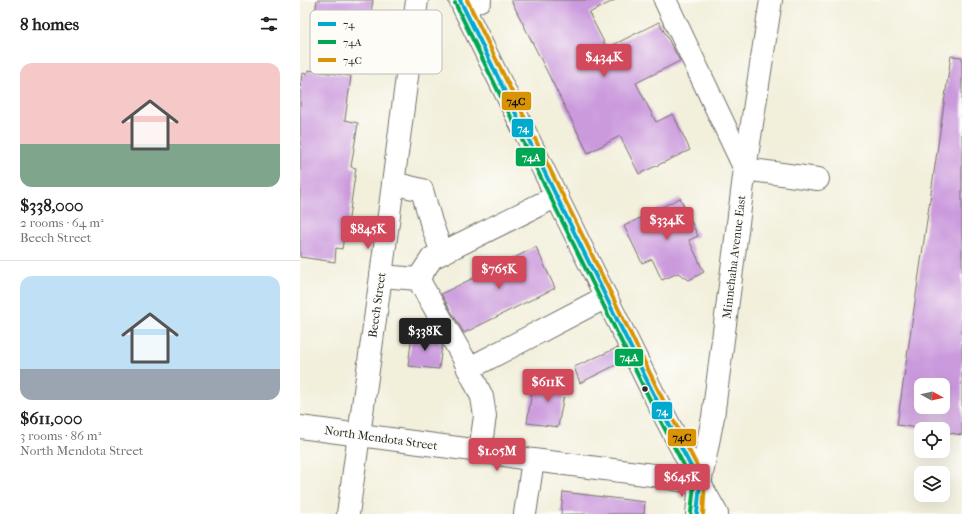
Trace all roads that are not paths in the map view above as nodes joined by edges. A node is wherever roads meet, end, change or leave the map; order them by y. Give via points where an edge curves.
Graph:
1 (417, 0) edge
2 (665, 0) edge
3 (771, 0) edge
4 (468, 3) edge
5 (416, 10) edge
6 (407, 74) edge
7 (745, 169) junction
8 (818, 179) dead end
9 (393, 183) junction
10 (557, 196) junction
11 (442, 253) junction
12 (381, 276) junction
13 (418, 278) junction
14 (606, 297) junction
15 (468, 369) junction
16 (300, 427) edge
17 (359, 435) junction
18 (480, 452) junction
19 (533, 460) junction
20 (700, 484) junction
21 (348, 514) edge
22 (525, 514) edge
23 (698, 514) edge
24 (717, 514) edge

1 - 5 street, Beech Street
2 - 7 street
3 - 7 street, Minnehaha Avenue East
4 - 10 street
6 - 9 street, Beech Street
7 - 8 street
7 - 20 street, Minnehaha Avenue East via 713,417
9 - 11 street via 422,190
9 - 12 street, Beech Street
10 - 11 street
10 - 14 street
11 - 13 street via 432,258
12 - 13 street
12 - 17 street, Beech Street
13 - 15 street
14 - 15 street
14 - 20 street
15 - 18 street via 482,397 485,416
16 - 17 street, North Mendota Street
17 - 18 street, North Mendota Street
17 - 21 street, Beech Street
18 - 19 street, North Mendota Street
19 - 20 street, North Mendota Street via 653,475
19 - 22 street
20 - 23 street, Minnehaha Avenue East
20 - 24 street

